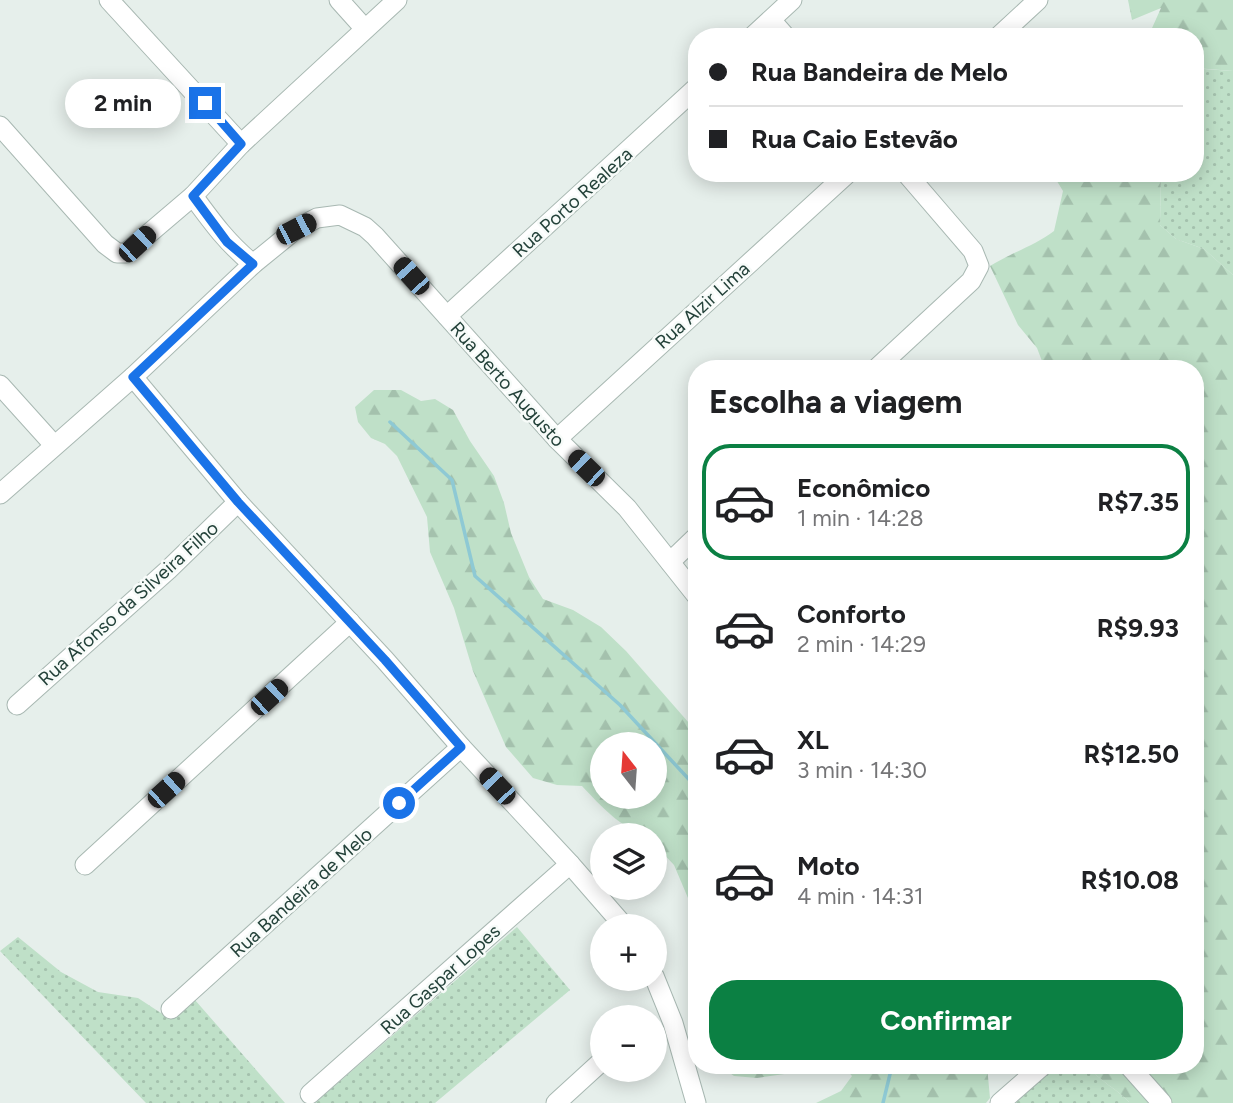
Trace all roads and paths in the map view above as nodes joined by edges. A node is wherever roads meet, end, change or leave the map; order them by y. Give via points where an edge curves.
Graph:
1 (109, 0) edge
2 (340, 0) edge
3 (397, 0) edge
4 (792, 0) edge
5 (1038, 0) edge
6 (771, 20) junction
7 (762, 28) edge
8 (778, 28) edge
9 (1008, 28) edge
10 (365, 29) junction
11 (688, 95) edge
12 (0, 126) edge
13 (241, 144) junction
14 (838, 182) edge
15 (914, 182) edge
16 (193, 196) junction
17 (253, 264) junction
18 (447, 316) junction
19 (886, 360) edge
20 (133, 377) junction
21 (0, 385) edge
22 (557, 439) junction
23 (54, 445) junction
24 (0, 494) edge
25 (238, 502) junction
26 (688, 545) edge
27 (670, 562) junction
28 (688, 585) edge
29 (350, 622) junction
30 (17, 705) dead end
31 (461, 747) junction
32 (570, 864) junction
33 (85, 865) dead end
34 (614, 914) edge
35 (661, 991) edge
36 (666, 1003) joint
37 (171, 1009) dead end
38 (590, 1072) edge
39 (1033, 1074) edge
40 (1136, 1074) edge
41 (310, 1094) dead end
42 (556, 1103) edge
43 (696, 1103) edge
44 (999, 1103) edge
45 (1162, 1103) edge

1 - 13 street
2 - 10 street
3 - 10 street
4 - 6 street
5 - 9 street
6 - 7 street
6 - 8 street
10 - 13 street
11 - 18 street, Rua Porto Realeza
12 - 16 street via 117,253 127,253
13 - 16 street
14 - 22 street, Rua Alzir Lima
15 - 19 street via 973,251 979,266 971,281
16 - 17 street via 227,242
17 - 18 street, Rua Berto Augusto via 296,229 317,218 340,215 365,227
17 - 20 street
18 - 22 street, Rua Berto Augusto
20 - 23 street
20 - 25 street
21 - 23 street
22 - 27 street, Rua Berto Augusto via 626,508
23 - 24 street
25 - 29 street
25 - 30 street, Rua Afonso da Silveira Filho
26 - 27 street
27 - 28 street, Rua Berto Augusto
29 - 31 street
29 - 33 street
31 - 32 street
31 - 37 street, Rua Bandeira de Melo
32 - 34 street
32 - 41 street, Rua Gaspar Lopes
35 - 36 street
36 - 43 street
38 - 42 street
39 - 44 street
40 - 45 street

